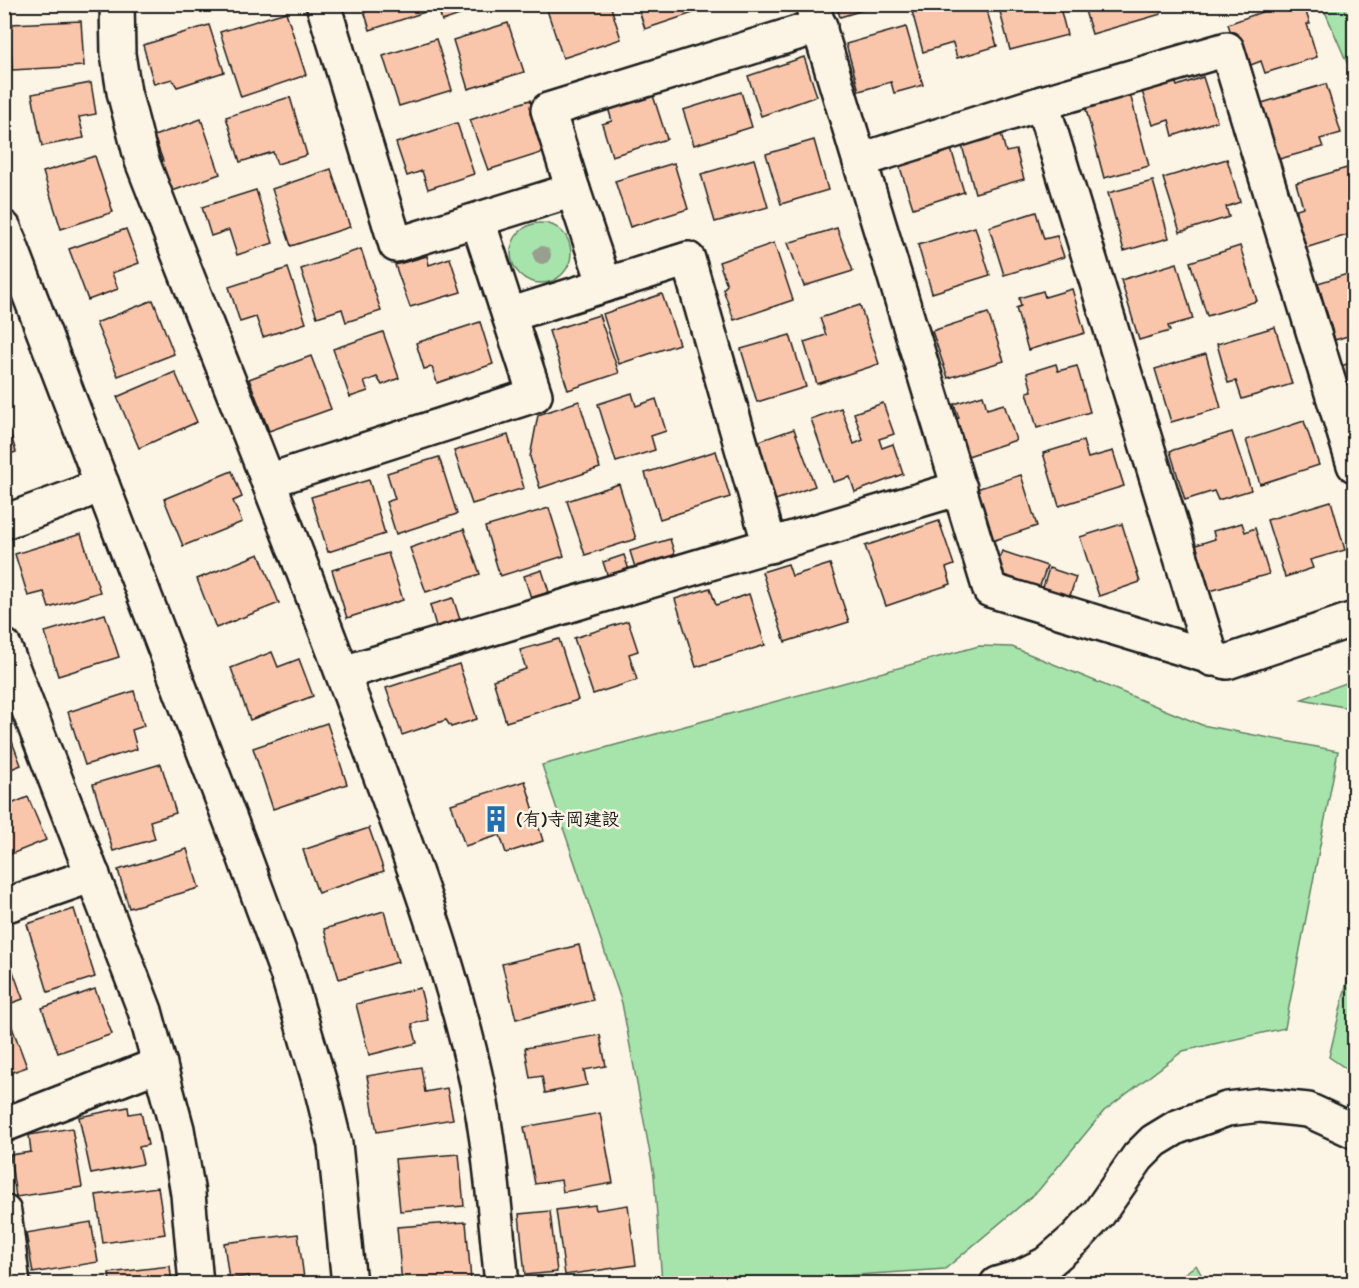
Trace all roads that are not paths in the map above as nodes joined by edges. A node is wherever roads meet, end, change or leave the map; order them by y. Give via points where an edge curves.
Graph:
1 (117, 4) edge
2 (322, 4) edge
3 (816, 15) edge
4 (1042, 103) junction
5 (861, 160) junction
6 (573, 190) junction
7 (478, 221) junction
8 (4, 228) edge
9 (605, 285) junction
10 (509, 315) junction
11 (1354, 465) edge
12 (268, 481) junction
13 (102, 484) junction
14 (960, 488) junction
15 (4, 522) edge
16 (771, 546) junction
17 (1354, 619) edge
18 (4, 646) edge
19 (1212, 659) junction
20 (343, 673) junction
21 (93, 875) junction
22 (4, 906) edge
23 (160, 1064) junction
24 (4, 1125) edge
25 (1354, 1131) edge
26 (4, 1212) edge
27 (13, 1284) edge
28 (196, 1284) edge
29 (349, 1284) edge
30 (502, 1284) edge
31 (997, 1284) edge

1 - 12 street via 124,92 142,161
2 - 7 street via 396,245
3 - 5 street
3 - 6 street via 548,110
4 - 5 street
4 - 11 street via 1227,49
4 - 19 street
5 - 14 street
6 - 7 street
6 - 9 street
7 - 10 street
8 - 13 street
9 - 10 street
9 - 16 street via 688,259
10 - 12 street via 535,395
12 - 20 street
13 - 15 street
13 - 29 street via 288,976 335,1144
14 - 16 street
14 - 19 street via 990,590
16 - 20 street
17 - 19 street via 1227,662
18 - 21 street
20 - 30 street via 419,879 459,1012 489,1152
21 - 22 street
21 - 23 street via 145,1011
23 - 24 street
23 - 28 street via 188,1194
25 - 31 street via 1308,1110 1260,1105 1227,1109 1177,1127 1138,1157 1099,1213 1076,1238 1046,1264
26 - 27 street

